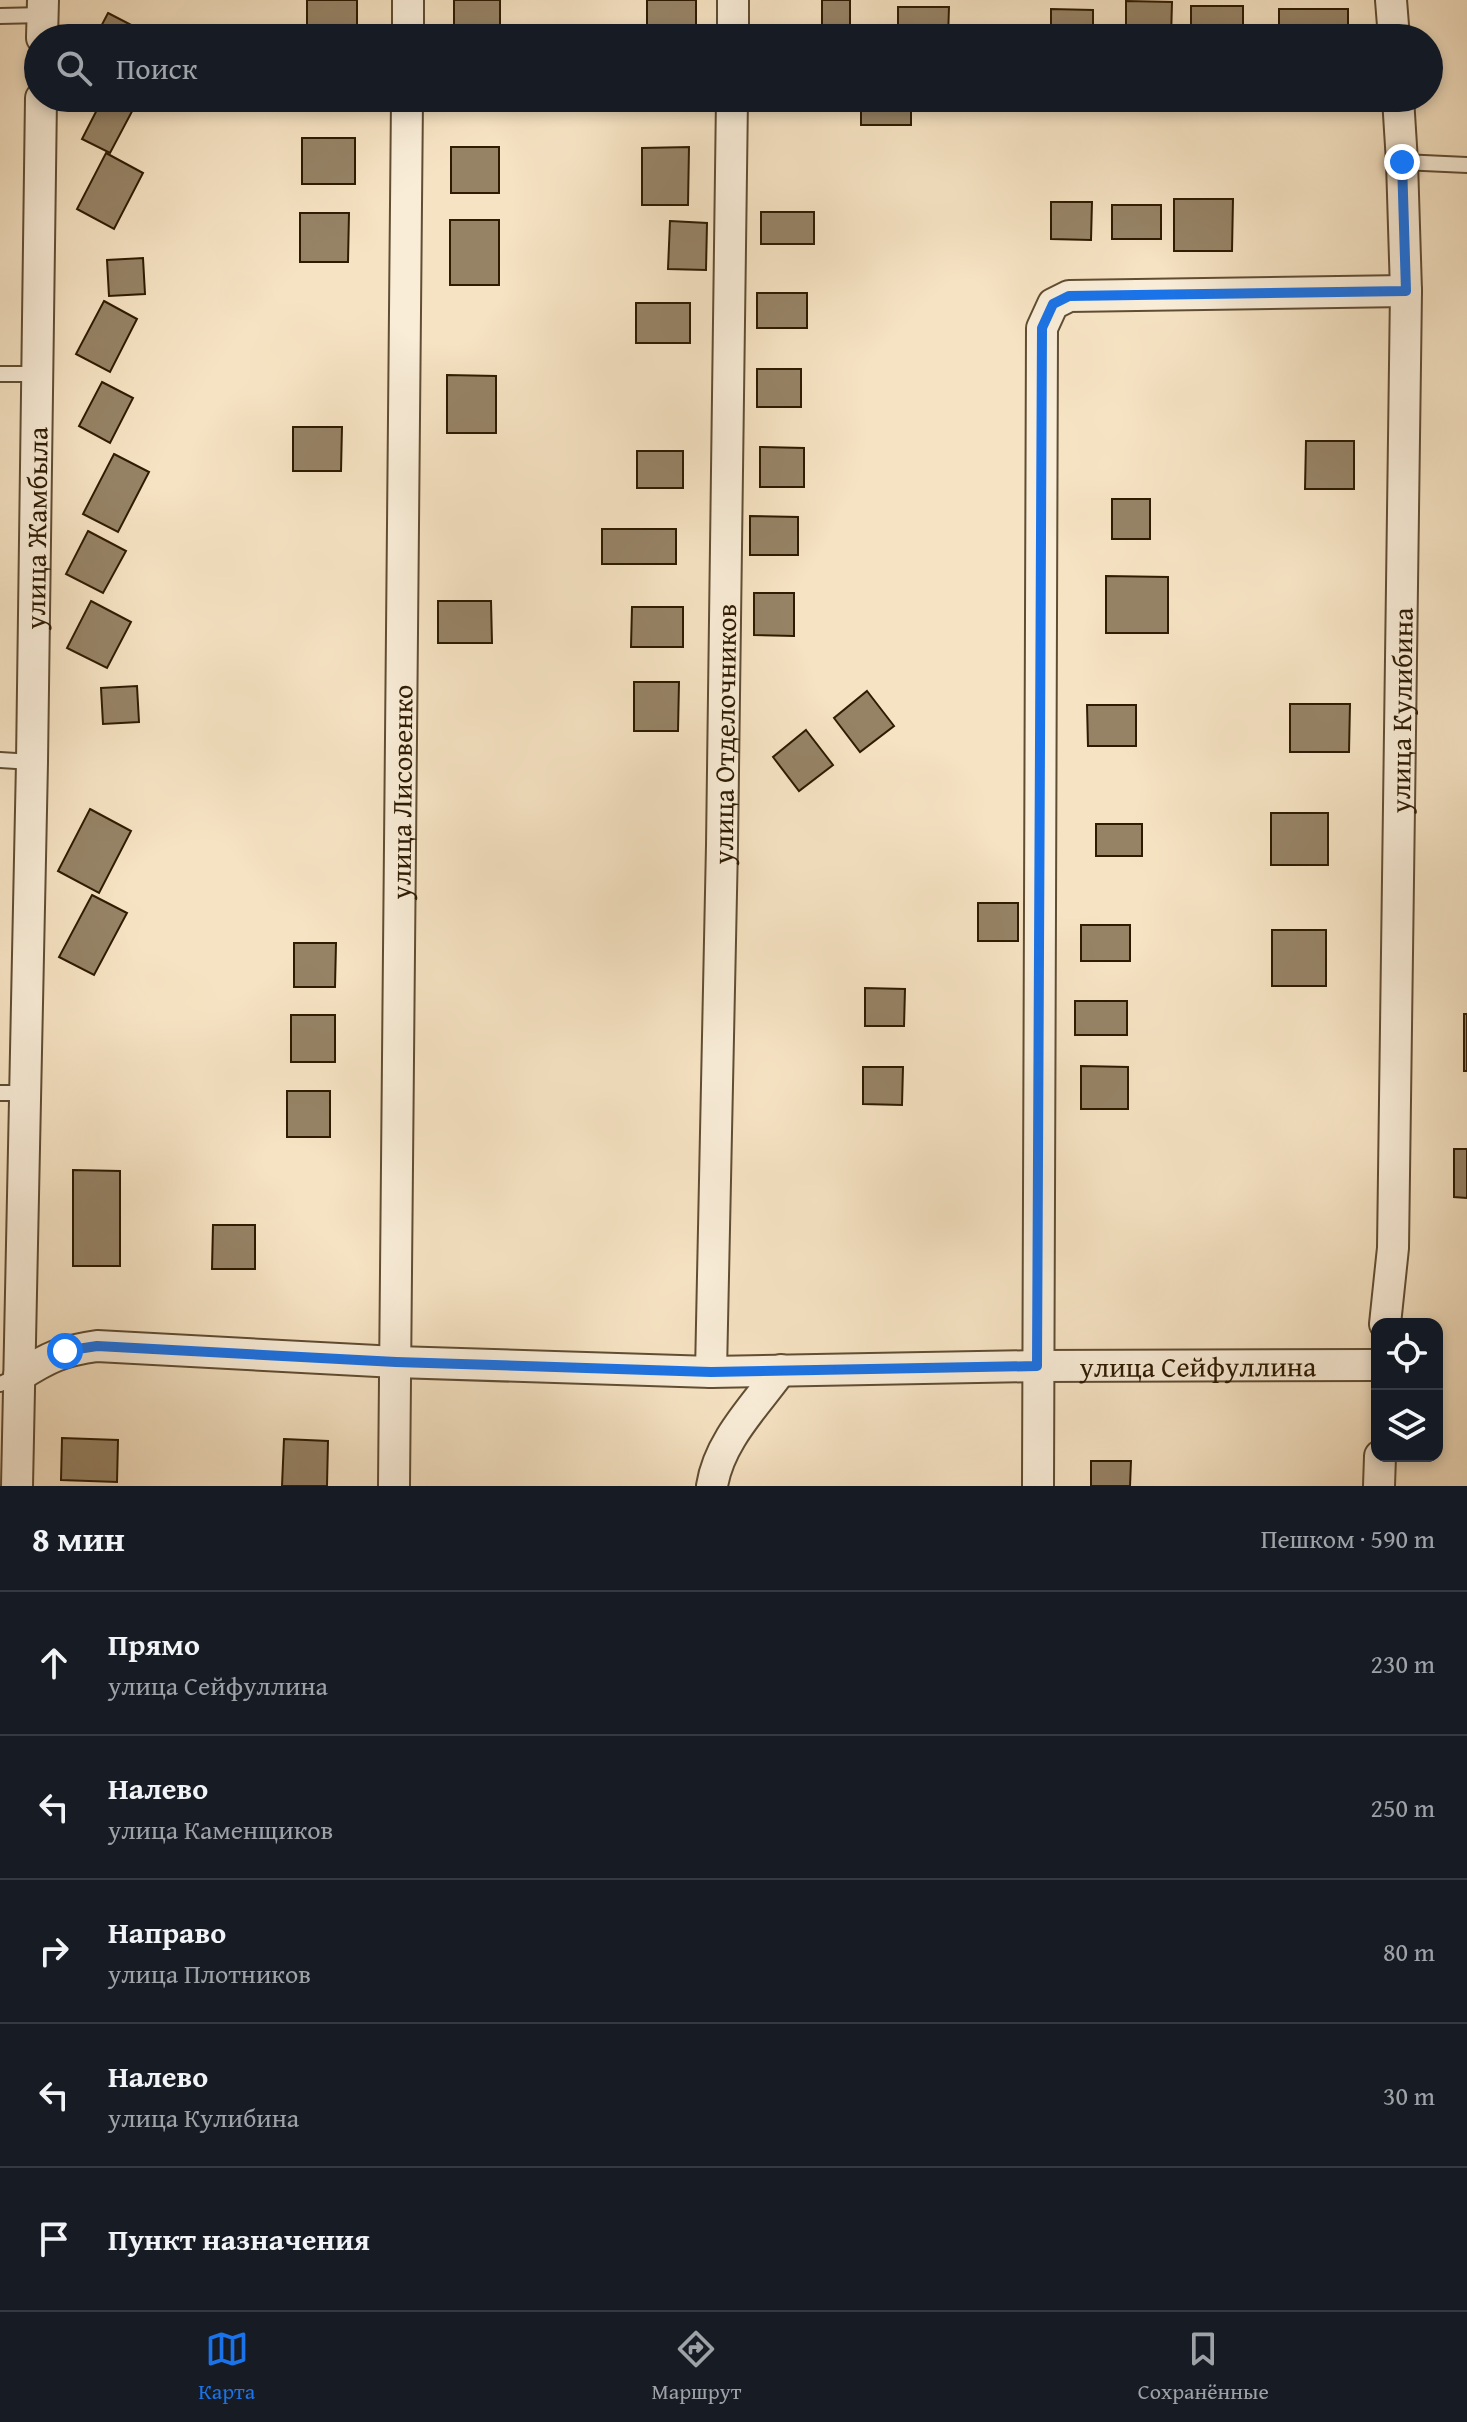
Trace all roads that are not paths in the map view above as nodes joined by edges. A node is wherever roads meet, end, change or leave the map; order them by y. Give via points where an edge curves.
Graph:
1 (408, 0) edge
2 (733, 0) edge
3 (1391, 0) edge
4 (0, 16) edge
5 (43, 18) edge
6 (408, 24) edge
7 (733, 24) edge
8 (1393, 24) edge
9 (41, 112) edge
10 (407, 112) edge
11 (732, 112) edge
12 (1399, 112) edge
13 (1402, 162) junction
14 (1467, 165) edge
15 (1406, 291) junction
16 (0, 374) edge
17 (37, 374) junction
18 (0, 760) edge
19 (32, 762) junction
20 (12, 1093) edge
21 (1386, 1318) edge
22 (396, 1362) junction
23 (1371, 1365) edge
24 (1037, 1366) junction
25 (781, 1370) junction
26 (711, 1372) junction
27 (9, 1380) edge
28 (1380, 1462) edge
29 (17, 1486) edge
30 (394, 1486) edge
31 (712, 1486) edge
32 (1038, 1486) edge
33 (1379, 1486) edge

1 - 6 street
2 - 7 street
3 - 8 street
4 - 5 lane
9 - 17 street, улица Жамбыла
10 - 22 street, улица Лисовенко
11 - 26 street, улица Отделочников
12 - 13 street, улица Кулибина
13 - 14 lane
13 - 15 street, улица Кулибина
15 - 21 street, улица Кулибина via 1393,1248
15 - 24 street via 1069,296 1053,304 1042,328
16 - 17 lane
17 - 19 street, улица Жамбыла
18 - 19 lane
19 - 20 street, улица Жамбыла
20 - 27 street, улица Жамбыла
22 - 26 street, улица Сейфуллина
22 - 27 street, улица Сейфуллина via 97,1346 65,1351
22 - 30 street, улица Лисовенко
23 - 24 street, улица Сейфуллина
24 - 25 street, улица Сейфуллина
24 - 32 street
25 - 26 street, улица Сейфуллина
25 - 31 street via 725,1446
27 - 29 street, улица Жамбыла
28 - 33 street

